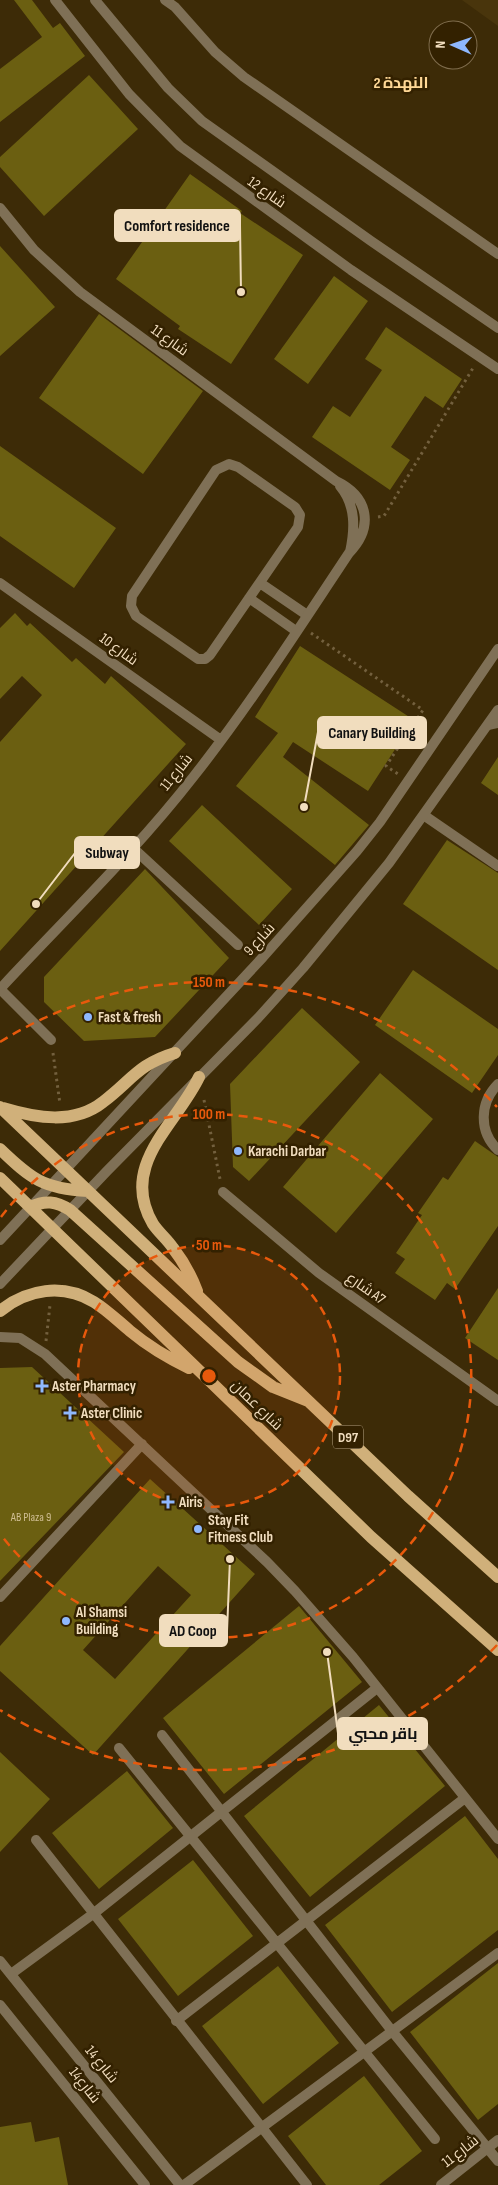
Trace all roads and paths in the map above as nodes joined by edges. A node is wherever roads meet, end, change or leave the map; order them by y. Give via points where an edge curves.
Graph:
1 (55, 0) edge
2 (95, 0) edge
3 (165, 0) edge
4 (0, 208) edge
5 (498, 254) edge
6 (498, 328) edge
7 (480, 357) junction
8 (498, 369) edge
9 (336, 481) junction
10 (365, 519) junction
11 (349, 553) junction
12 (0, 583) edge
13 (260, 583) junction
14 (249, 598) junction
15 (307, 615) junction
16 (298, 629) junction
17 (498, 649) edge
18 (498, 710) edge
19 (493, 724) edge
20 (221, 740) junction
21 (409, 781) junction
22 (424, 816) junction
23 (133, 848) junction
24 (498, 866) edge
25 (238, 945) dead end
26 (0, 989) edge
27 (51, 1040) joint
28 (175, 1053) junction
29 (199, 1077) junction
30 (498, 1084) edge
31 (0, 1107) edge
32 (62, 1118) junction
33 (0, 1149) edge
34 (498, 1150) edge
35 (66, 1170) junction
36 (0, 1178) edge
37 (50, 1186) junction
38 (88, 1191) junction
39 (223, 1192) joint
40 (30, 1207) junction
41 (70, 1210) junction
42 (53, 1229) junction
43 (0, 1240) edge
44 (0, 1284) edge
45 (52, 1290) junction
46 (199, 1296) junction
47 (0, 1311) edge
48 (0, 1336) edge
49 (45, 1354) junction
50 (200, 1373) junction
51 (498, 1400) edge
52 (313, 1403) junction
53 (142, 1444) junction
54 (498, 1577) edge
55 (0, 1597) edge
56 (498, 1650) edge
57 (377, 1688) junction
58 (162, 1735) dead end
59 (120, 1748) dead end
60 (465, 1798) junction
61 (222, 1813) junction
62 (191, 1837) junction
63 (498, 1839) edge
64 (36, 1840) dead end
65 (93, 1914) junction
66 (307, 1921) junction
67 (277, 1944) junction
68 (498, 1953) edge
69 (0, 1961) edge
70 (11, 1974) junction
71 (0, 2005) edge
72 (176, 2021) junction
73 (392, 2031) junction
74 (364, 2052) junction
75 (262, 2128) junction
76 (435, 2139) dead end
77 (498, 2140) edge
78 (488, 2148) junction
79 (498, 2161) edge
80 (144, 2185) edge
81 (180, 2185) edge
82 (184, 2185) edge
83 (307, 2185) edge
84 (441, 2185) edge

1 - 7 street, شارع 12 via 129,94 180,146 351,270
2 - 6 street, شارع 12 via 162,82 202,121
3 - 5 street via 244,77
4 - 9 street, شارع 11 via 34,250 80,292
7 - 8 street, شارع 12
7 - 10 path via 384,516
9 - 10 street, شارع 11 via 357,495
9 - 11 street, شارع 11 via 352,508 353,538
10 - 11 street, شارع 11 via 364,532
11 - 15 street, شارع 11
12 - 20 street, شارع 10
13 - 14 street
13 - 14 street via 298,527 300,515 295,507 238,467 224,465 216,470 134,591 131,606 140,620 201,659 210,656
13 - 15 street
14 - 16 street
15 - 16 street, شارع 11
16 - 20 street, شارع 11
16 - 21 path via 423,710 386,766
17 - 21 street, شارع 9
18 - 19 street
19 - 22 street
20 - 23 street, شارع 11
21 - 28 street, شارع 9 via 357,852
22 - 24 street
22 - 29 street via 346,918 303,968
23 - 25 street
23 - 26 street, شارع 11
26 - 27 street
27 - 32 path
28 - 32 main road via 139,1070 93,1109
28 - 35 street, شارع 9
29 - 38 street
29 - 39 path
29 - 46 main road via 150,1153 143,1188 152,1223 182,1260
30 - 34 street via 485,1104 483,1118 486,1132
31 - 32 main road
31 - 35 main road, D97
33 - 37 main road via 32,1178
35 - 37 street, شارع 9
35 - 38 main road, D97
36 - 40 main road, شارع عمان
37 - 38 main road
37 - 40 street, شارع 9
38 - 41 street
38 - 46 main road, D97
39 - 51 street, شارع A7 via 319,1274
40 - 41 main road via 55,1202
40 - 42 main road, شارع عمان
40 - 43 street, شارع 9
41 - 42 street
41 - 52 main road via 238,1362 273,1387
42 - 44 street
42 - 50 main road, شارع عمان
45 - 47 main road via 20,1298
45 - 49 path
45 - 50 main road via 92,1300 146,1343
46 - 52 main road, D97
48 - 49 street via 20,1338
49 - 53 street
50 - 56 main road, شارع عمان via 371,1537
52 - 54 main road, D97 via 408,1496
53 - 55 street
53 - 57 street via 267,1562
57 - 60 street
57 - 61 street
58 - 61 street
59 - 62 street
60 - 63 street
60 - 66 street
61 - 62 street
61 - 66 street
62 - 65 street
62 - 67 street
64 - 65 street
65 - 70 street
65 - 72 street
66 - 67 street
66 - 73 street
67 - 72 street
67 - 74 street
68 - 73 street
69 - 70 street, شارع 14
70 - 81 street, شارع 14
71 - 80 street, شارع14
72 - 75 street
73 - 74 street
73 - 78 street
74 - 75 street
74 - 76 street
75 - 82 street
75 - 83 street
77 - 78 street, 11 شارع
78 - 79 street
78 - 84 street, 11 شارع

